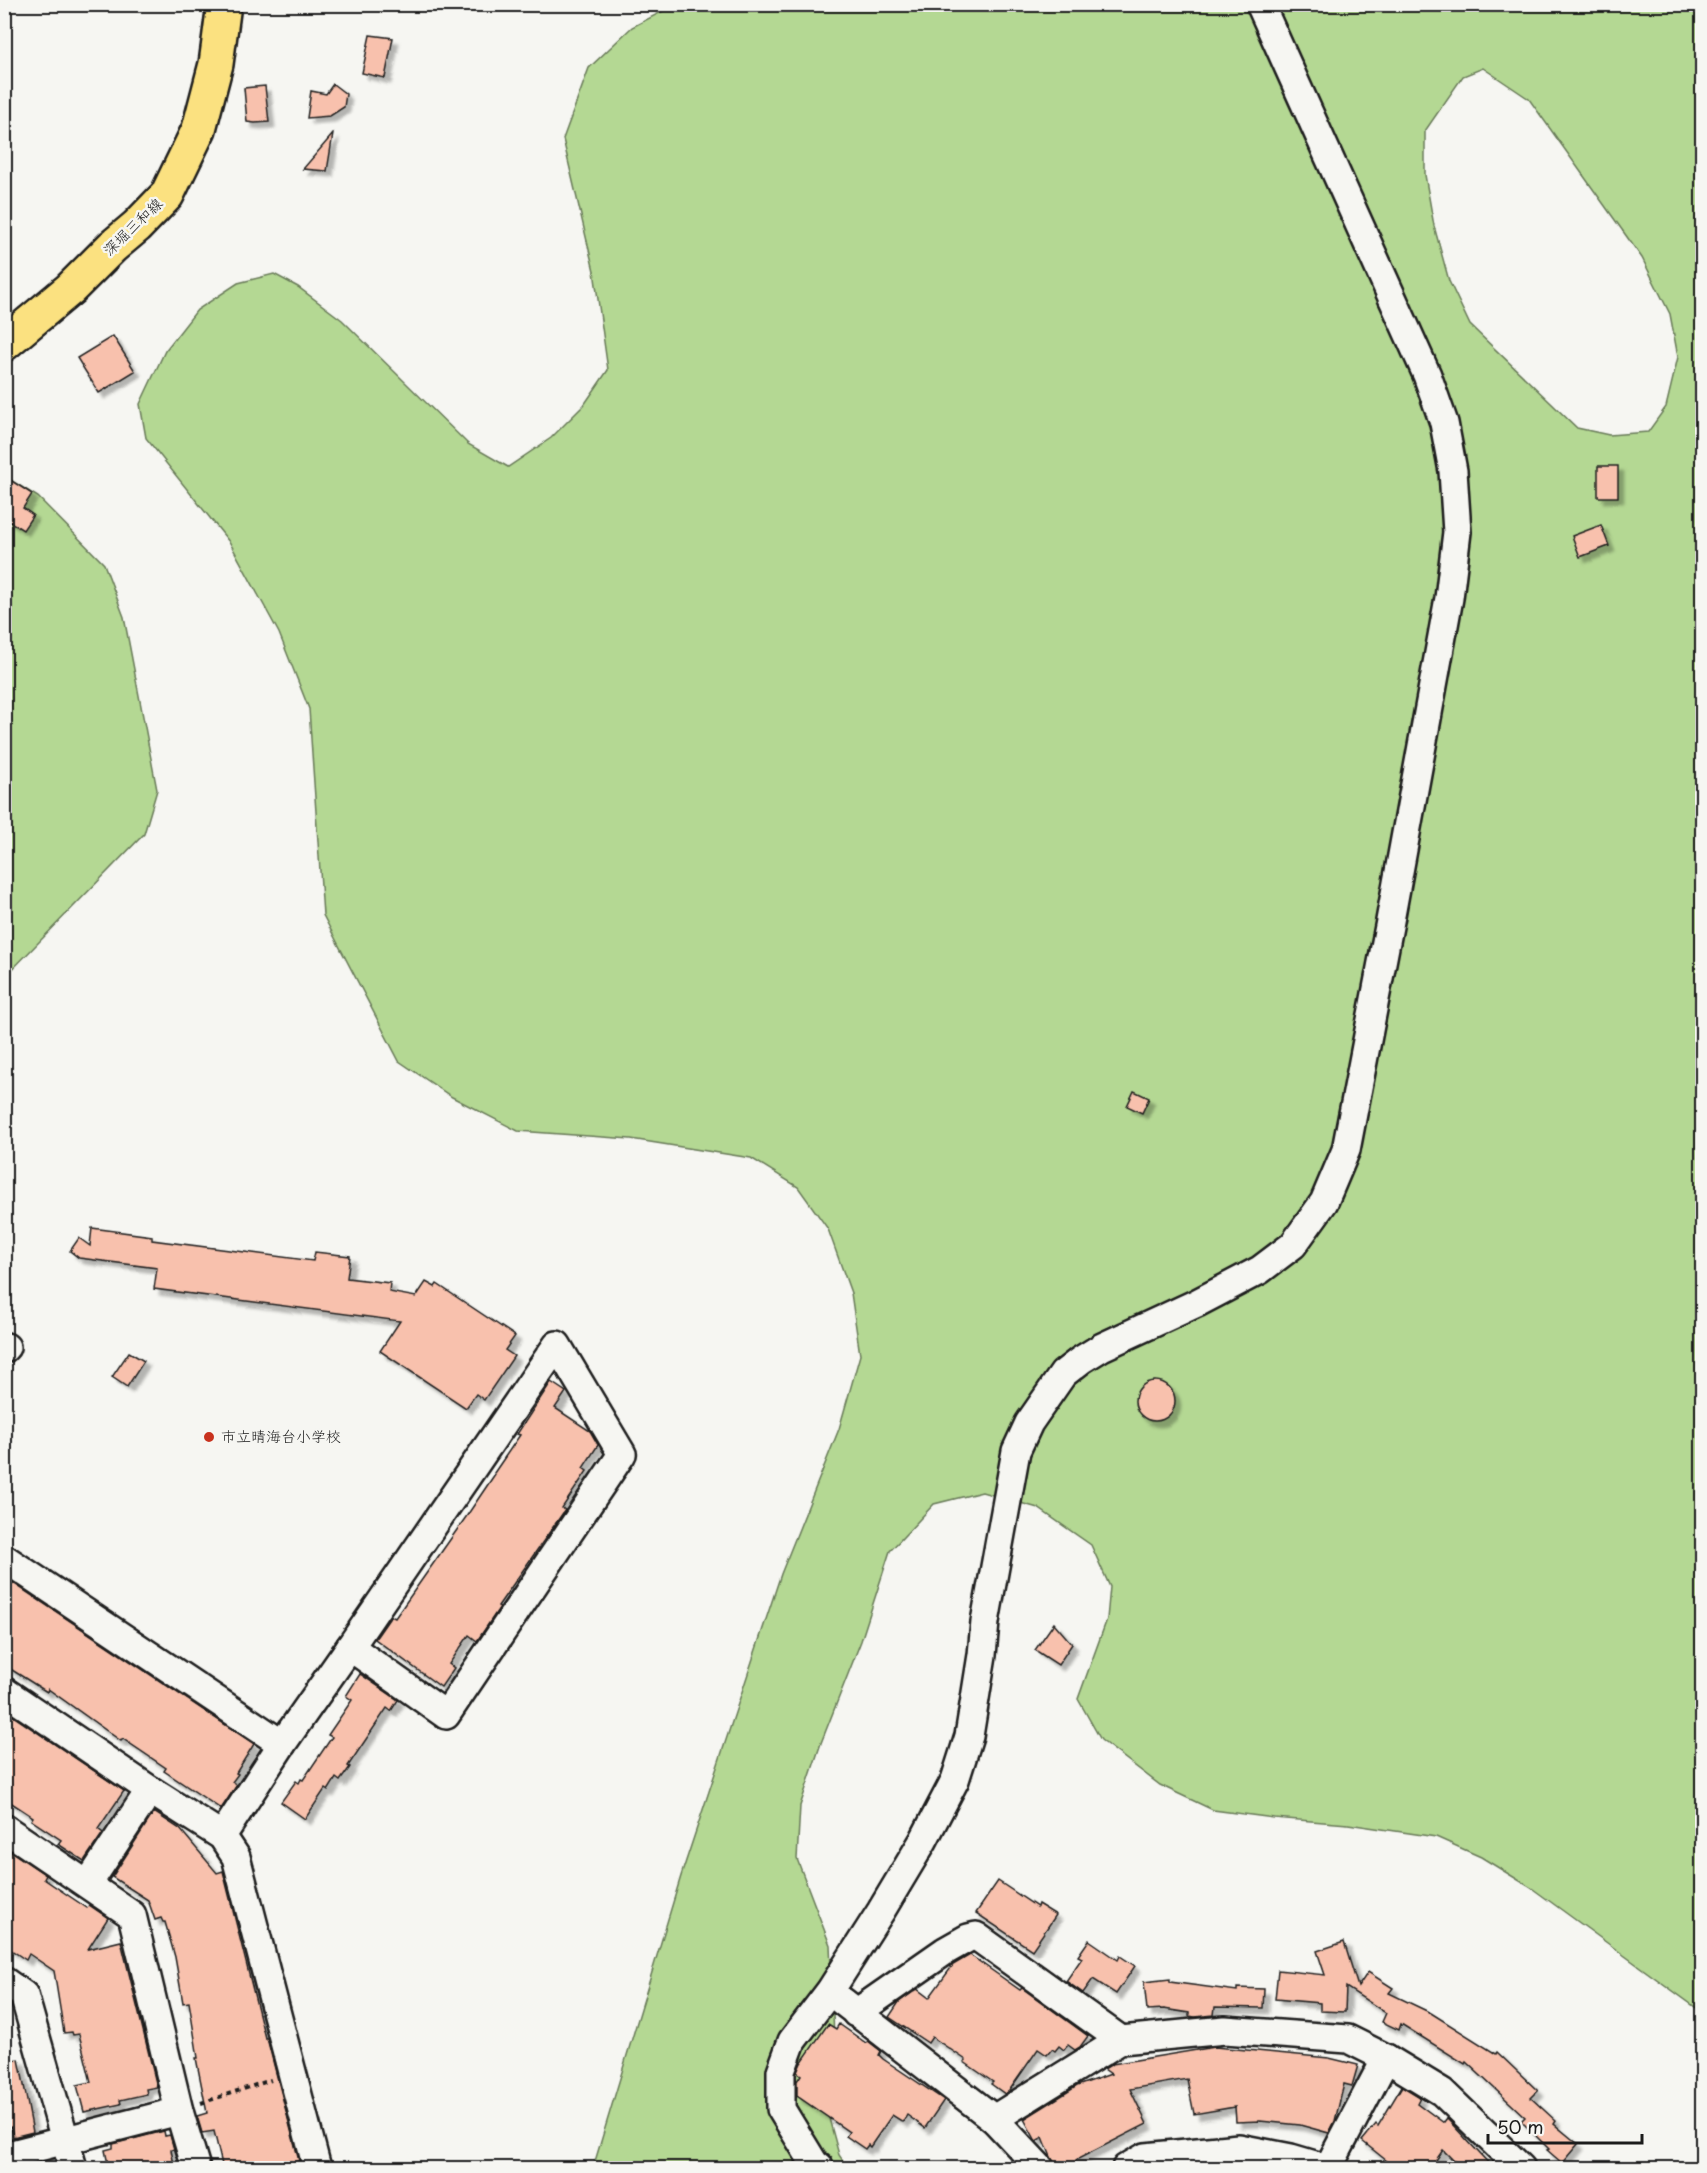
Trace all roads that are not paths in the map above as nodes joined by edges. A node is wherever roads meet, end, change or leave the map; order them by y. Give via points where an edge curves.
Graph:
1 (224, 4) edge
2 (1260, 4) edge
3 (4, 344) edge
4 (4, 1558) edge
5 (350, 1647) junction
6 (4, 1691) edge
7 (282, 1743) junction
8 (150, 1790) junction
9 (4, 1828) edge
10 (222, 1836) junction
11 (88, 1884) junction
12 (4, 1981) edge
13 (830, 1991) junction
14 (856, 2013) junction
15 (1121, 2040) junction
16 (1386, 2058) junction
17 (179, 2111) junction
18 (994, 2120) junction
19 (64, 2140) junction
20 (4, 2156) edge
21 (1177, 2161) edge
22 (73, 2169) edge
23 (196, 2169) edge
24 (317, 2169) edge
25 (820, 2169) edge
26 (1040, 2169) edge
27 (1126, 2169) edge
28 (1327, 2169) edge
29 (1521, 2169) edge

1 - 3 main road, 深堀三和線 via 216,64 199,129 166,195 70,289
2 - 13 street via 1428,375 1444,423 1453,471 1457,532 1449,598 1346,1150 1324,1202 1293,1245 1260,1270 1081,1360 1063,1374 1029,1423 1016,1451 969,1736 955,1780 924,1841
4 - 7 street
5 - 5 street via 446,1715 452,1707 622,1454 557,1345
5 - 7 street
6 - 8 street
7 - 10 street
8 - 10 street
8 - 11 street
9 - 11 street
10 - 24 street via 236,1857
11 - 17 street via 132,1915
12 - 19 street via 24,1995
13 - 14 street
13 - 25 street via 792,2041 781,2072 781,2109
14 - 15 street via 945,1952 976,1936
14 - 18 street
15 - 16 street via 1225,2030 1348,2039
15 - 18 street
16 - 28 street
16 - 29 street via 1442,2092
17 - 19 street
17 - 23 street
18 - 26 street
19 - 20 street
19 - 22 street
21 - 27 street via 1146,2157
21 - 28 street via 1239,2148

